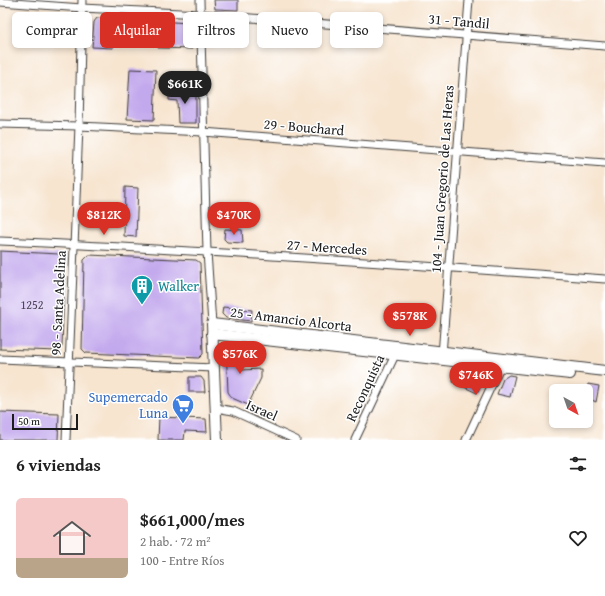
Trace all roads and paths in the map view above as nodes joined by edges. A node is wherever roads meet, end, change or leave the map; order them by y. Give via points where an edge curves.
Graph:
1 (82, 0) edge
2 (200, 0) edge
3 (469, 0) edge
4 (0, 2) edge
5 (82, 8) junction
6 (200, 12) edge
7 (183, 13) edge
8 (249, 18) edge
9 (467, 35) junction
10 (605, 46) edge
11 (201, 48) edge
12 (0, 124) edge
13 (79, 126) junction
14 (203, 132) junction
15 (458, 152) junction
16 (605, 163) edge
17 (0, 241) edge
18 (74, 244) junction
19 (206, 252) junction
20 (449, 268) junction
21 (605, 279) edge
22 (212, 329) junction
23 (396, 351) junction
24 (442, 355) junction
25 (0, 359) edge
26 (69, 362) junction
27 (503, 363) junction
28 (214, 368) junction
29 (605, 371) edge
30 (605, 378) edge
31 (216, 408) junction
32 (66, 440) edge
33 (217, 440) edge
34 (296, 440) edge
35 (355, 440) edge
36 (466, 440) edge

1 - 5 street, 98 - Santa Adelina
2 - 6 street
3 - 9 street, 104 - Juan Gregorio de Las Heras
4 - 5 street, 31 - Tandil
5 - 7 street, 31 - Tandil
5 - 13 street, 98 - Santa Adelina
8 - 9 street, 31 - Tandil
9 - 10 street, 31 - Tandil
9 - 15 street, 104 - Juan Gregorio de Las Heras
11 - 14 street
12 - 13 street, 29 - Bouchard
13 - 14 street, 29 - Bouchard
13 - 18 street, 98 - Santa Adelina
14 - 15 street, 29 - Bouchard
14 - 19 street
15 - 16 street, 29 - Bouchard
15 - 20 street, 104 - Juan Gregorio de Las Heras
17 - 18 street, 27 - Mercedes
18 - 19 street, 27 - Mercedes
18 - 26 street, 98 - Santa Adelina
19 - 20 street, 27 - Mercedes
19 - 22 street
20 - 21 street, 27 - Mercedes
20 - 24 street, 104 - Juan Gregorio de Las Heras
22 - 23 main road
22 - 28 main road
23 - 24 main road
23 - 35 street, Reconquista
24 - 27 main road
25 - 26 street
26 - 28 street
26 - 32 street, 98 - Santa Adelina
27 - 29 main road
27 - 30 main road
27 - 36 street
28 - 31 main road
31 - 33 main road
31 - 34 street, Israel via 233,411

